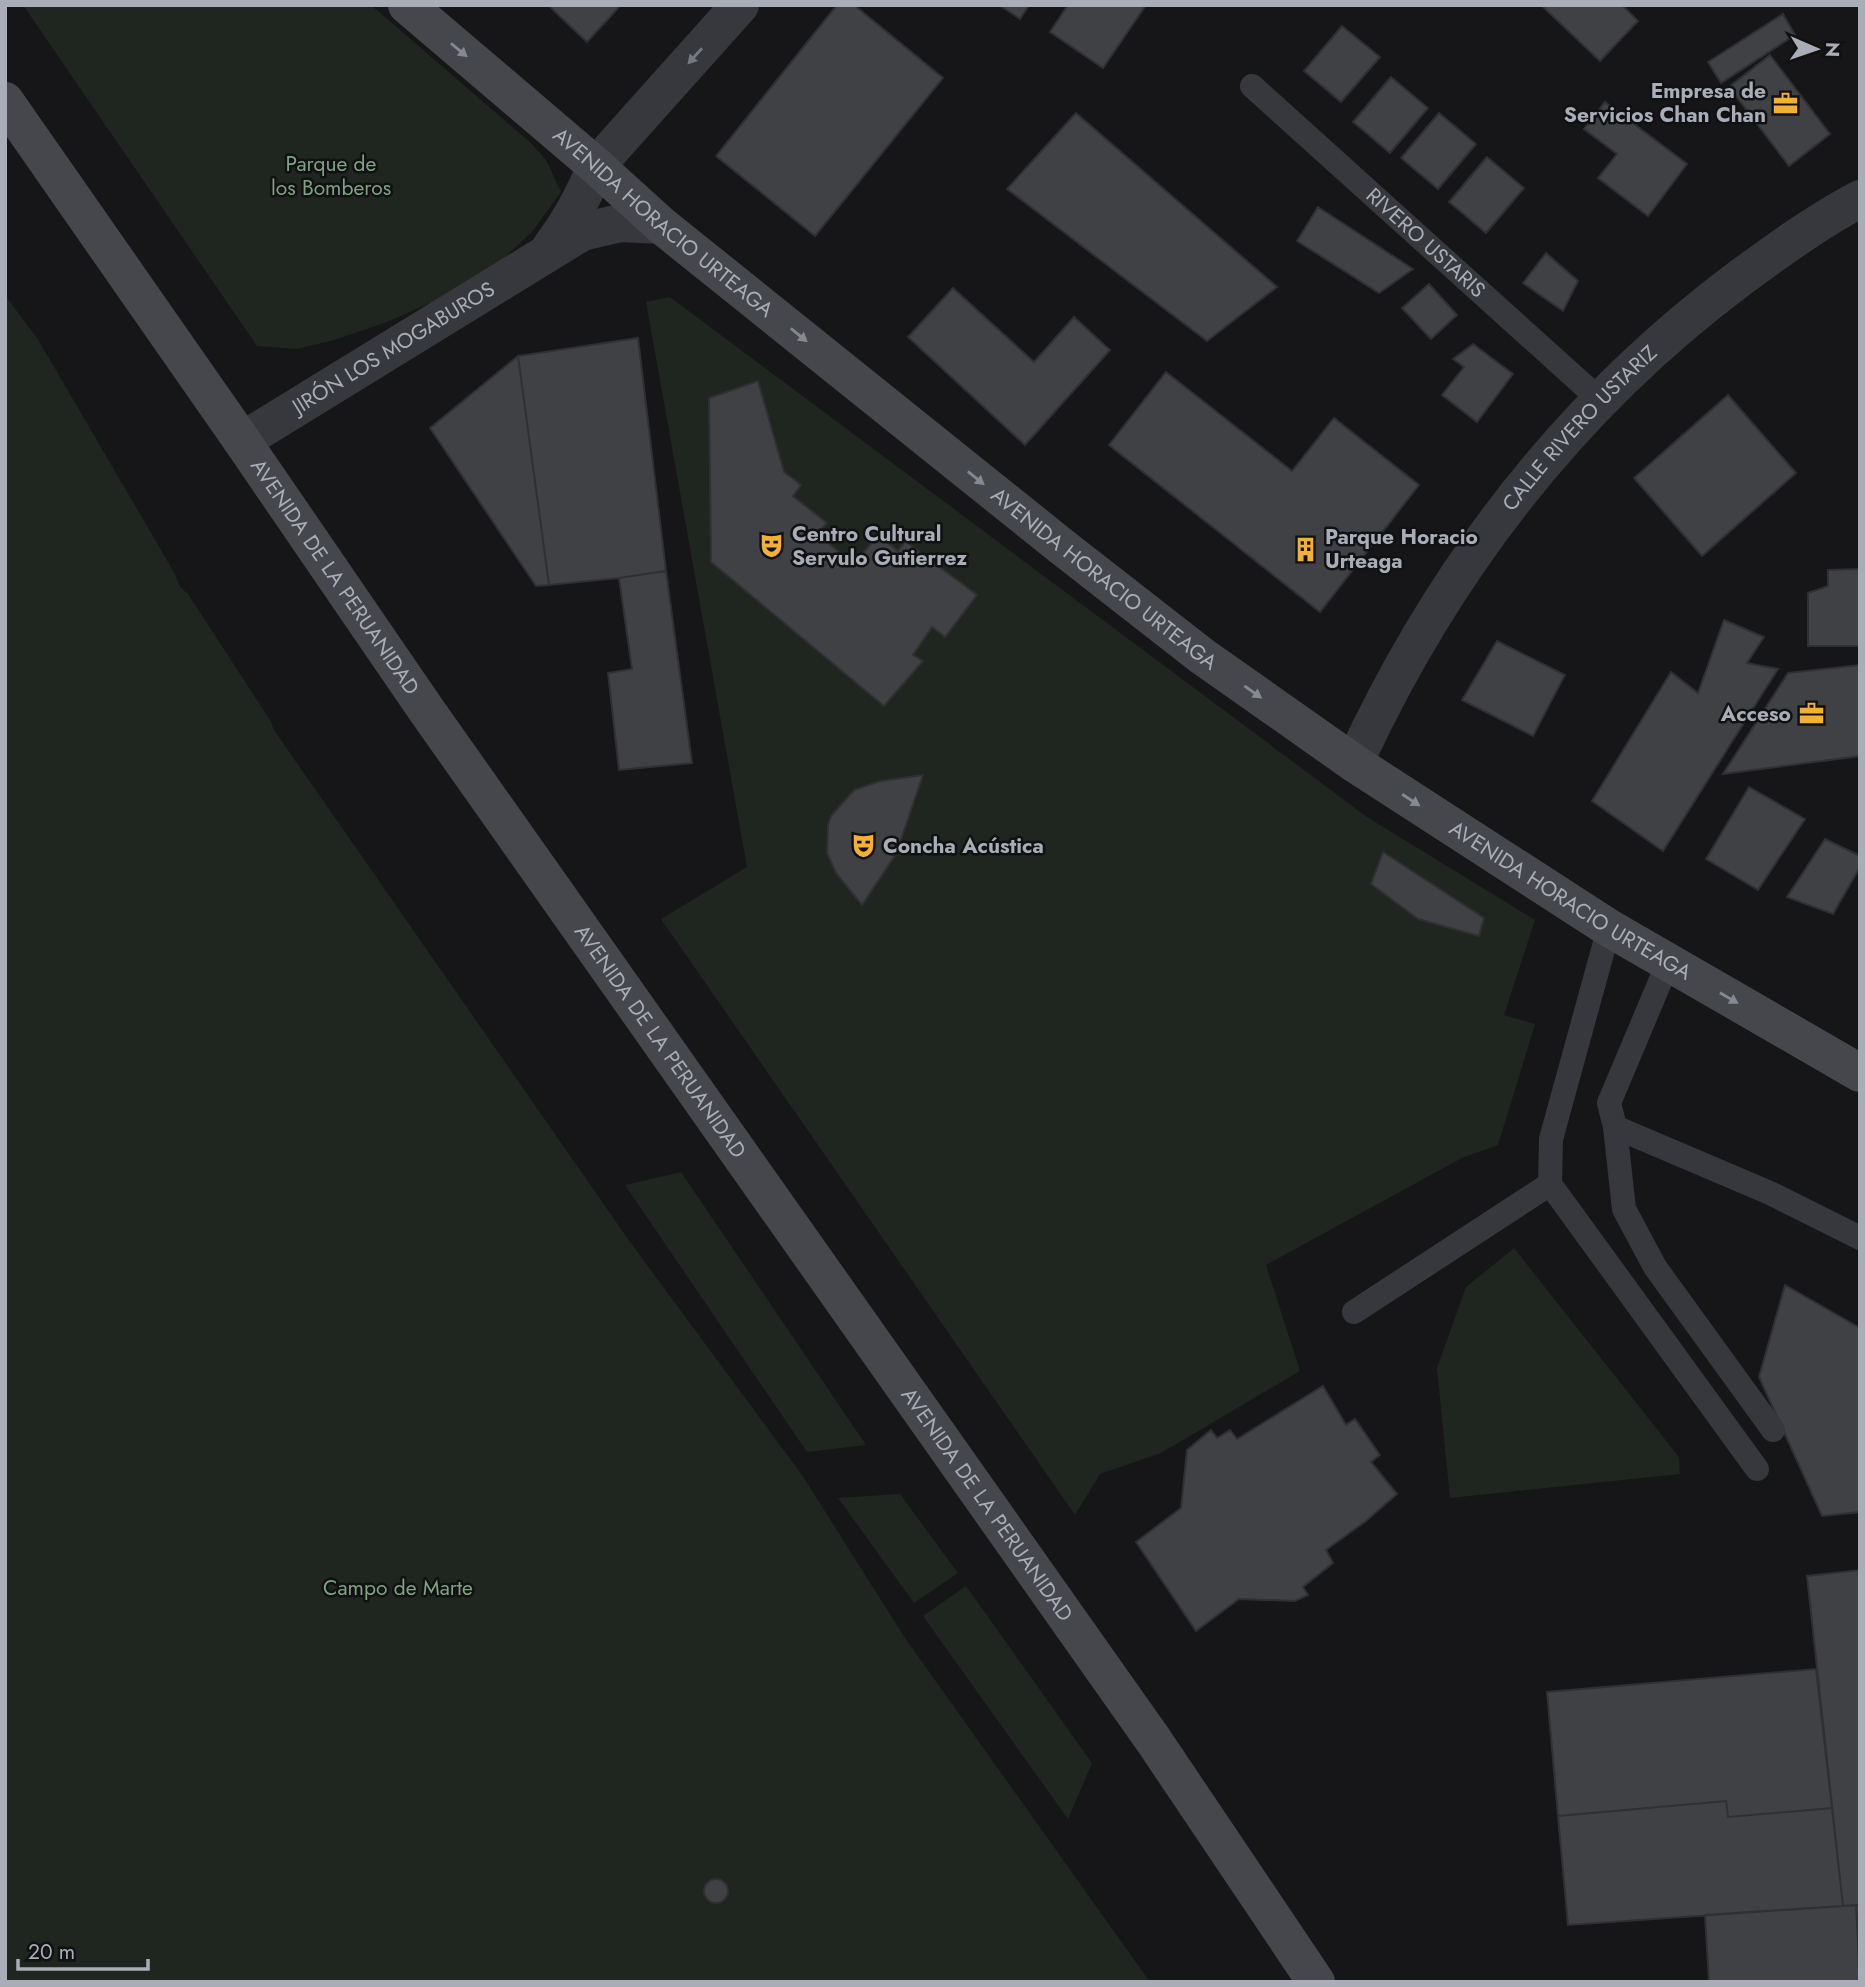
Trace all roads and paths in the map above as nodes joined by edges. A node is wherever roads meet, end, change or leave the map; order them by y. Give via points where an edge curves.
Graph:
1 (407, 5) edge
2 (740, 5) edge
3 (1252, 86) dead end
4 (5, 101) edge
5 (596, 166) junction
6 (1860, 199) edge
7 (661, 225) junction
8 (547, 253) junction
9 (1600, 400) junction
10 (242, 441) junction
11 (1354, 763) junction
12 (1609, 928) junction
13 (1668, 963) junction
14 (1860, 1073) edge
15 (1615, 1127) junction
16 (1550, 1184) junction
17 (1860, 1238) edge
18 (1354, 1312) dead end
19 (1773, 1430) dead end
20 (1757, 1469) dead end
21 (1316, 1982) edge

1 -> 5 street, AVENIDA HORACIO URTEAGA
2 -> 5 street, JIRÓN LOS MOGABUROS
3 - 9 lane, RIVERO USTARIS
4 - 10 street, AVENIDA DE LA PERUANIDAD
5 - 7 street, AVENIDA HORACIO URTEAGA
5 - 8 street, JIRÓN LOS MOGABUROS via 567,226
6 - 9 street, CALLE RIVERO USTARIZ via 1769,256 1697,310
7 - 8 street, JIRÓN LOS MOGABUROS via 621,223 582,232
7 -> 11 street, AVENIDA HORACIO URTEAGA via 1060,546
8 - 10 street, JIRÓN LOS MOGABUROS
9 - 11 street, CALLE RIVERO USTARIZ via 1512,499 1461,569 1415,643
10 - 21 street, AVENIDA DE LA PERUANIDAD via 427,711 1154,1741
11 -> 12 street, AVENIDA HORACIO URTEAGA
12 - 13 street, AVENIDA HORACIO URTEAGA
12 - 16 lane via 1551,1139
13 -> 14 street, AVENIDA HORACIO URTEAGA
13 - 15 lane via 1609,1103
15 - 17 lane
15 - 19 lane via 1624,1209 1655,1267
16 - 18 lane
16 - 20 lane

